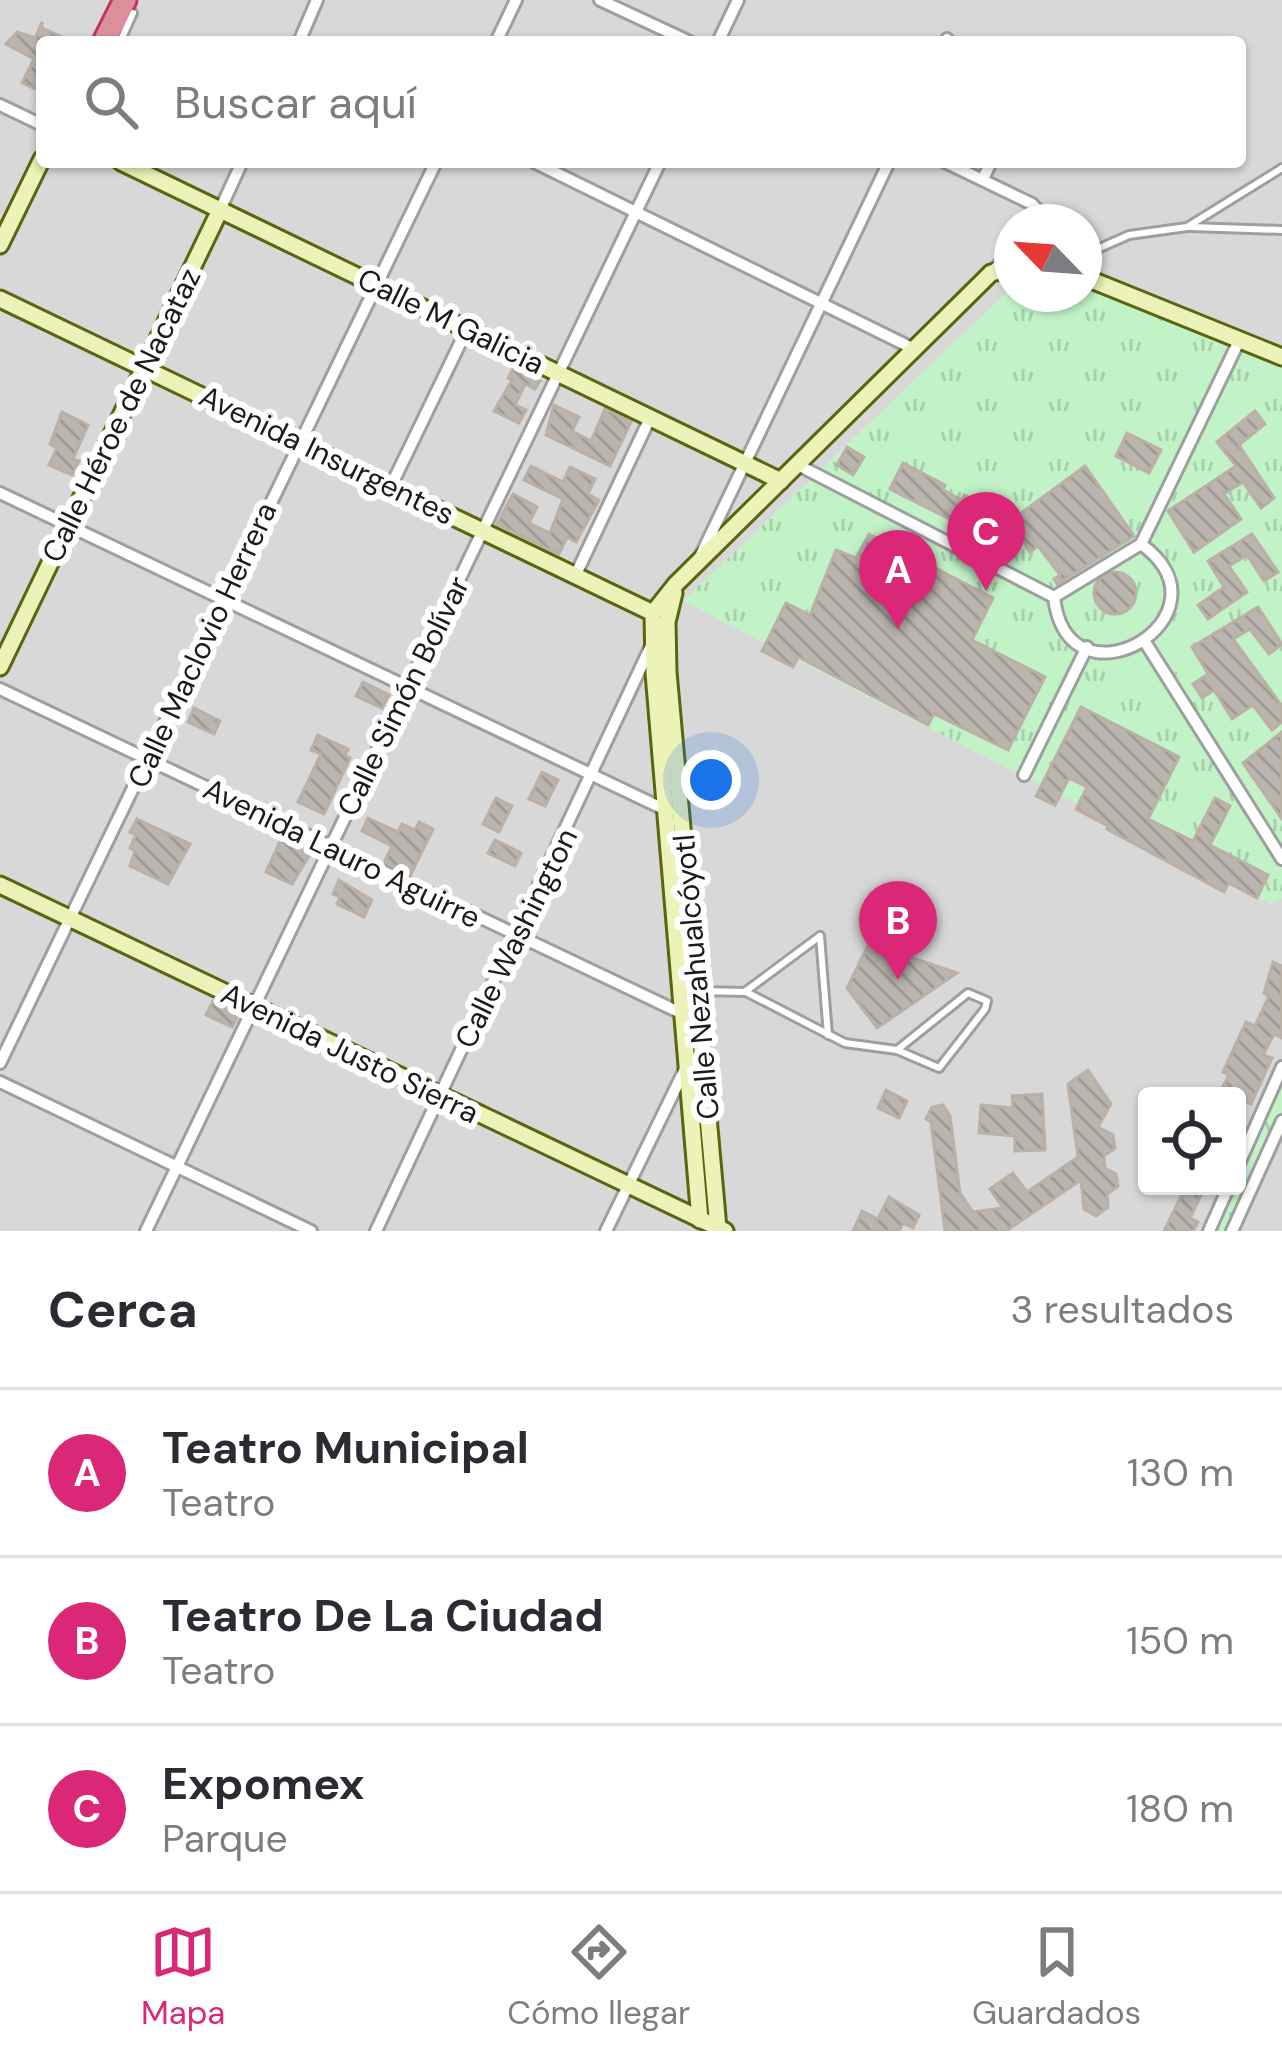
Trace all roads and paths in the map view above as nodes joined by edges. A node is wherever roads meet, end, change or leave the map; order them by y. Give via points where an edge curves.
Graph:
1 (112, 0) edge
2 (317, 0) edge
3 (516, 0) edge
4 (600, 0) edge
5 (738, 0) edge
6 (129, 6) edge
7 (96, 36) edge
8 (108, 36) edge
9 (122, 36) edge
10 (302, 36) edge
11 (499, 36) edge
12 (677, 36) edge
13 (721, 36) edge
14 (0, 104) edge
15 (36, 122) edge
16 (38, 168) edge
17 (133, 168) edge
18 (239, 168) edge
19 (433, 168) edge
20 (546, 168) edge
21 (657, 168) edge
22 (886, 168) edge
23 (958, 168) edge
24 (988, 168) edge
25 (1282, 168) edge
26 (982, 179) junction
27 (1032, 204) edge
28 (220, 210) junction
29 (635, 212) junction
30 (1186, 227) junction
31 (1282, 230) edge
32 (0, 245) edge
33 (1102, 248) edge
34 (994, 270) edge
35 (994, 272) edge
36 (991, 273) junction
37 (375, 284) junction
38 (1102, 284) edge
39 (0, 298) edge
40 (822, 302) junction
41 (467, 329) junction
42 (1240, 339) junction
43 (914, 350) junction
44 (1282, 356) edge
45 (144, 368) junction
46 (557, 372) junction
47 (650, 416) junction
48 (299, 441) junction
49 (744, 463) junction
50 (798, 465) junction
51 (781, 481) junction
52 (391, 486) junction
53 (0, 493) edge
54 (68, 526) junction
55 (483, 530) junction
56 (1141, 544) junction
57 (696, 565) junction
58 (576, 574) junction
59 (676, 584) junction
60 (1054, 597) junction
61 (224, 600) junction
62 (653, 613) junction
63 (1145, 642) junction
64 (660, 643) junction
65 (1087, 647) junction
66 (0, 667) edge
67 (406, 688) junction
68 (0, 689) edge
69 (148, 759) junction
70 (1024, 775) dead end
71 (593, 776) junction
72 (666, 810) junction
73 (682, 817) junction
74 (330, 848) junction
75 (1282, 859) edge
76 (0, 885) edge
77 (70, 918) junction
78 (516, 937) junction
79 (690, 991) junction
80 (746, 992) junction
81 (254, 1006) junction
82 (684, 1014) junction
83 (701, 1029) junction
84 (828, 1035) junction
85 (898, 1050) junction
86 (688, 1062) junction
87 (0, 1063) edge
88 (1282, 1066) edge
89 (0, 1082) edge
90 (440, 1096) junction
91 (1282, 1121) edge
92 (1246, 1148) edge
93 (177, 1167) junction
94 (628, 1186) junction
95 (1246, 1187) edge
96 (1251, 1188) junction
97 (1227, 1195) edge
98 (700, 1220) junction
99 (721, 1230) edge
100 (146, 1231) edge
101 (311, 1231) edge
102 (376, 1231) edge
103 (606, 1231) edge
104 (1209, 1231) edge
105 (1232, 1231) edge

1 - 7 highway
2 - 10 street
3 - 11 street
4 - 12 street
5 - 13 street
6 - 8 highway
6 - 9 lane
14 - 15 street
16 - 32 street
17 - 28 street, Calle M Galicia
18 - 28 street, Calle Héroe de Nacataz
19 - 37 street, Calle Maclovio Herrera
20 - 29 street
21 - 29 street, Calle Simón Bolívar
22 - 40 street
23 - 26 street
24 - 26 street
25 - 30 lane
26 - 27 street
28 - 37 street, Calle M Galicia
28 - 45 street, Calle Héroe de Nacataz
29 - 40 street
29 - 46 street, Calle Simón Bolívar
30 - 31 lane
30 - 33 lane
34 - 36 street
35 - 36 street
36 - 43 street
37 - 41 street, Calle M Galicia
37 - 48 street, Calle Maclovio Herrera
38 - 42 street
39 - 45 street, Avenida Insurgentes
40 - 43 street
40 - 49 street
41 - 46 street, Calle M Galicia
41 - 52 street
42 - 44 street
42 - 56 street
43 - 50 street
45 - 48 street, Avenida Insurgentes
45 - 54 street, Calle Héroe de Nacataz
46 - 47 street, Calle M Galicia
46 - 55 street, Calle Simón Bolívar
47 - 49 street, Calle M Galicia
47 - 58 street
48 - 52 street, Avenida Insurgentes
48 - 61 street, Calle Maclovio Herrera
49 - 51 street, Calle M Galicia
49 - 57 street
50 - 51 street
50 - 60 street
51 - 57 street
52 - 55 street, Avenida Insurgentes
53 - 54 street
54 - 61 street
54 - 66 street, Calle Héroe de Nacataz
55 - 58 street, Avenida Insurgentes
55 - 67 street, Calle Simón Bolívar
56 - 60 street
56 - 63 street via 1163,567 1169,588 1165,619
57 - 59 street
58 - 62 street, Avenida Insurgentes
59 - 62 street
59 - 64 street, Calle Nezahualcóyotl
60 - 65 street via 1060,622
61 - 67 street
61 - 69 street, Calle Maclovio Herrera
62 - 64 street
63 - 65 street via 1113,653
63 - 75 street
64 - 71 street, Calle Washington
64 - 72 street, Calle Nezahualcóyotl
64 - 73 street, Calle Nezahualcóyotl
65 - 70 street
67 - 71 street
67 - 74 street, Calle Simón Bolívar
68 - 69 street, Avenida Lauro Aguirre
69 - 74 street, Avenida Lauro Aguirre
69 - 77 street, Calle Maclovio Herrera
71 - 72 street
71 - 78 street, Calle Washington
72 - 73 street
72 - 79 street, Calle Nezahualcóyotl
73 - 79 street, Calle Nezahualcóyotl
74 - 78 street, Avenida Lauro Aguirre
74 - 81 street, Calle Simón Bolívar
76 - 77 street, Avenida Justo Sierra
77 - 81 street, Avenida Justo Sierra
77 - 87 street, Calle Maclovio Herrera
78 - 82 street, Avenida Lauro Aguirre
78 - 90 street, Calle Washington
79 - 80 lane
79 - 82 street, Calle Nezahualcóyotl
79 - 83 street, Calle Nezahualcóyotl
80 - 84 lane
80 - 84 lane via 820,937
81 - 90 street, Avenida Justo Sierra
81 - 93 street, Calle Simón Bolívar
82 - 83 street, Avenida Lauro Aguirre
82 - 86 street, Calle Nezahualcóyotl
83 - 86 street
83 - 99 street, Calle Nezahualcóyotl
84 - 85 lane
85 - 85 lane via 939,1068 987,1001 968,993
86 - 94 street
86 - 98 street, Calle Nezahualcóyotl
88 - 92 street
89 - 93 street
90 - 94 street, Avenida Justo Sierra
90 - 102 street, Calle Washington
91 - 96 street
93 - 100 street, Calle Simón Bolívar
93 - 101 street
94 - 98 street, Avenida Justo Sierra
94 - 103 street
95 - 96 street
96 - 105 street
97 - 104 street
98 - 99 street, Avenida Justo Sierra

